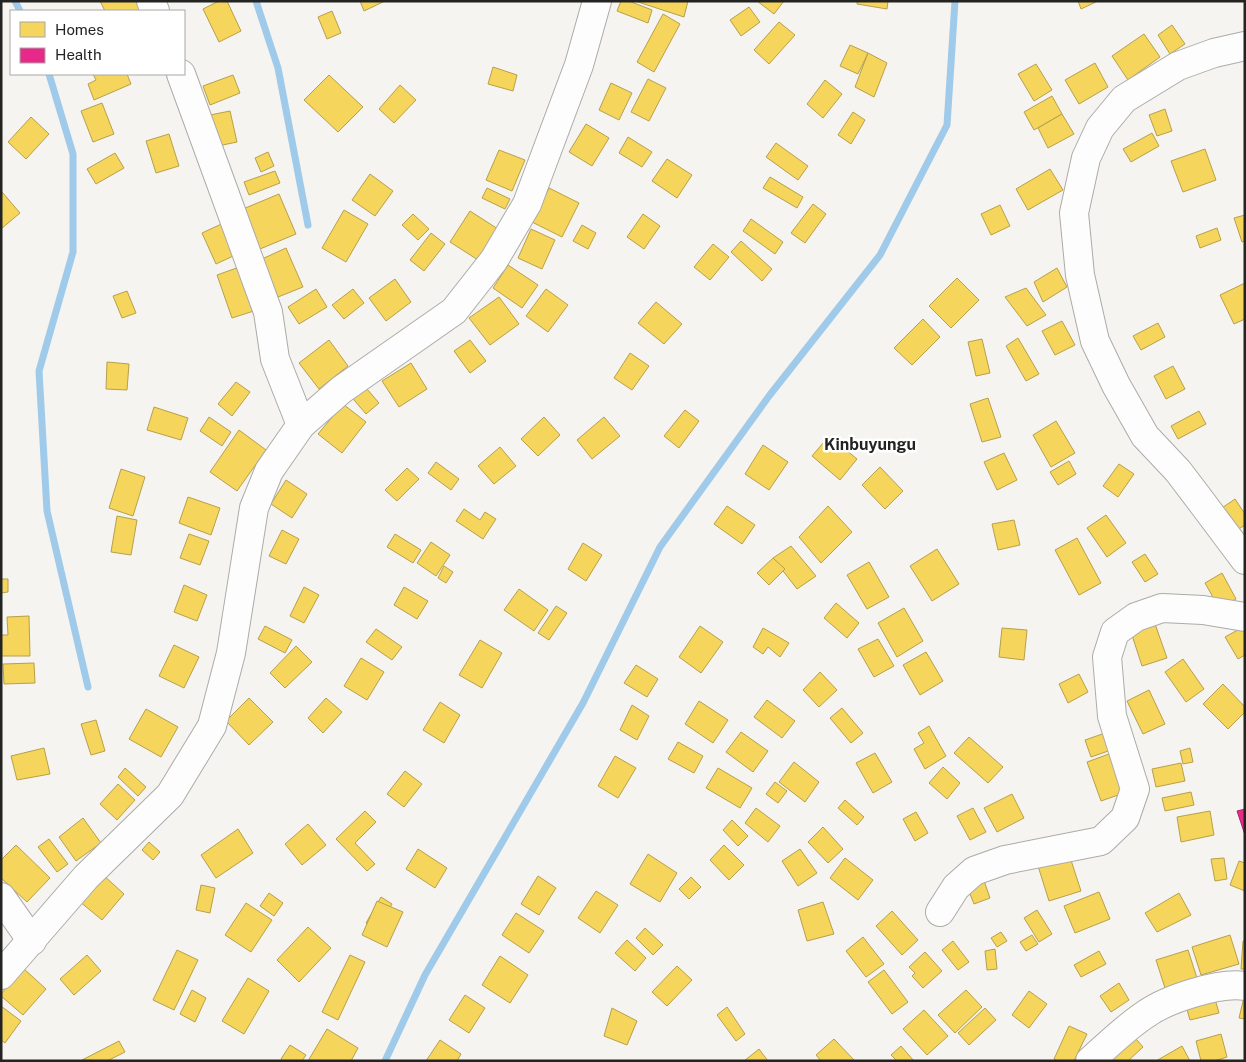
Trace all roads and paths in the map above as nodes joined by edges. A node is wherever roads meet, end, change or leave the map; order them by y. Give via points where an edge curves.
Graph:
1 (596, 1) edge
2 (1245, 46) edge
3 (181, 75) edge
4 (301, 425) junction
5 (1245, 560) edge
6 (1245, 617) edge
7 (1, 897) edge
8 (940, 912) dead end
9 (32, 941) junction
10 (1, 975) edge
11 (1245, 986) edge
12 (1090, 1061) edge

1 - 4 street via 579,65 527,204 494,260 454,311 341,390
2 - 5 street via 1178,66 1124,99 1100,128 1086,158 1074,213 1084,294 1095,341 1108,368 1145,436 1193,491
3 - 4 street via 268,312 274,359
4 - 9 street via 270,471 254,508 231,653 212,726 170,795 86,877
6 - 8 street via 1162,608 1136,617 1115,632 1107,657 1112,716 1135,789 1125,818 1102,841 1005,860 974,871 956,887
7 - 9 street
9 - 10 street
11 - 12 street via 1211,988 1147,1013

